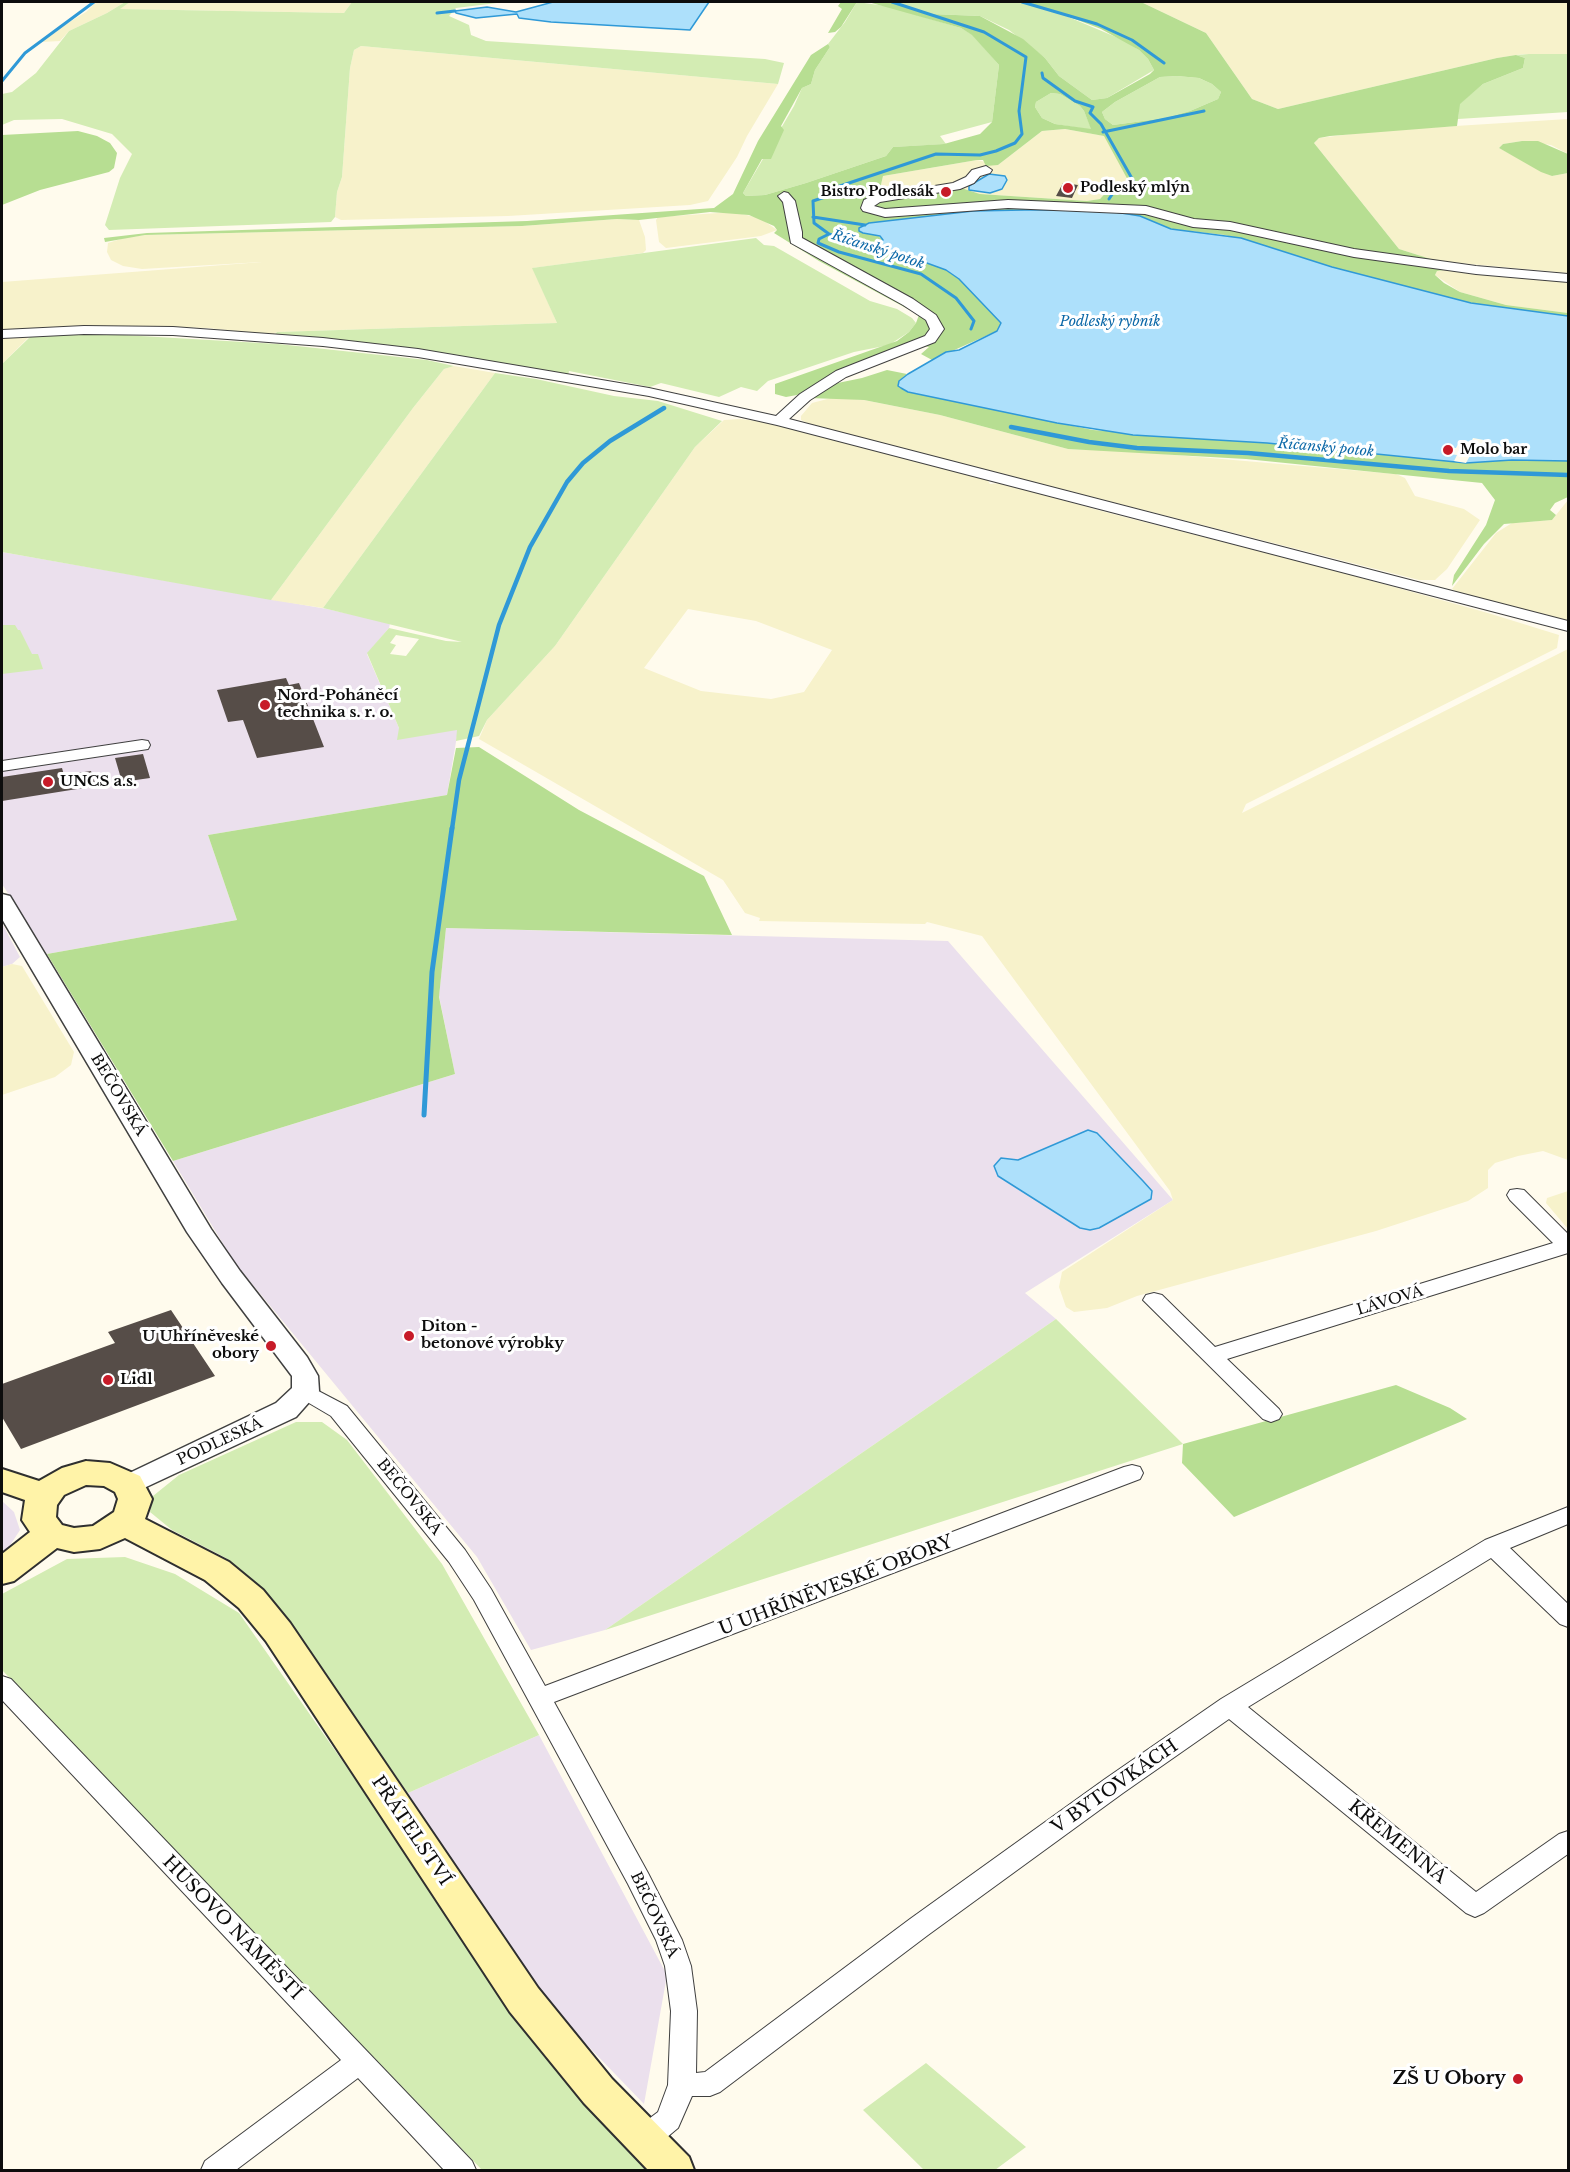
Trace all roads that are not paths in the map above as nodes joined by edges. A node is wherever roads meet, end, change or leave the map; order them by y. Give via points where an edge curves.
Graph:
1 (986, 170) dead end
2 (784, 196) dead end
3 (1569, 278) edge
4 (2, 334) edge
5 (779, 421) junction
6 (1569, 626) edge
7 (142, 745) dead end
8 (2, 766) edge
9 (2, 901) edge
10 (1517, 1195) dead end
11 (1568, 1246) edge
12 (1154, 1300) dead end
13 (1211, 1356) junction
14 (305, 1391) junction
15 (1271, 1414) dead end
16 (1132, 1473) dead end
17 (2, 1480) edge
18 (129, 1485) junction
19 (45, 1495) junction
20 (1569, 1515) edge
21 (124, 1523) junction
22 (51, 1534) junction
23 (1493, 1546) junction
24 (2, 1572) edge
25 (1569, 1618) edge
26 (2, 1685) edge
27 (540, 1698) junction
28 (1230, 1706) junction
29 (1569, 1841) edge
30 (359, 2062) junction
31 (682, 2085) junction
32 (644, 2139) junction
33 (215, 2170) edge
34 (462, 2170) edge
35 (674, 2170) edge

1 - 3 street via 956,186 892,195 868,203 867,208 879,213 1008,204 1126,208 1354,253
2 - 5 street via 789,201 795,240 908,302 931,318 937,329 930,339 841,374 805,397
4 - 5 street via 84,330 173,332 323,342 418,353 649,392
5 - 6 street
7 - 8 street
9 - 14 street, BEČOVSKÁ via 200,1232 298,1363 305,1376
10 - 11 street
11 - 13 street, LÁVOVÁ
12 - 13 street
13 - 15 street
14 - 18 street, PODLESKÁ via 297,1402 275,1416
14 - 27 street, BEČOVSKÁ via 339,1411 457,1556
16 - 27 street, U UHŘÍNĚVESKÉ OBORY
17 - 19 main road
18 - 19 main road via 110,1475 86,1473 62,1480
18 - 21 main road via 134,1508
19 - 22 main road via 39,1520
20 - 23 street, V BYTOVKÁCH
21 - 22 main road via 112,1532 87,1540
21 - 32 main road, PŘÁTELSTVÍ via 217,1571 251,1599 278,1632 524,2000 598,2091
22 - 24 main road
23 - 25 street
23 - 28 street, V BYTOVKÁCH
26 - 30 street, HUSOVO NÁMĚSTÍ
27 - 31 street, BEČOVSKÁ via 669,1940 678,1965 684,2011
28 - 29 street, KŘEMENNÁ via 1475,1906
28 - 31 street, V BYTOVKÁCH via 919,1927 710,2084
30 - 33 street
30 - 34 street, HUSOVO NÁMĚSTÍ
31 - 32 street, BEČOVSKÁ via 668,2120
32 - 35 main road, PŘÁTELSTVÍ

